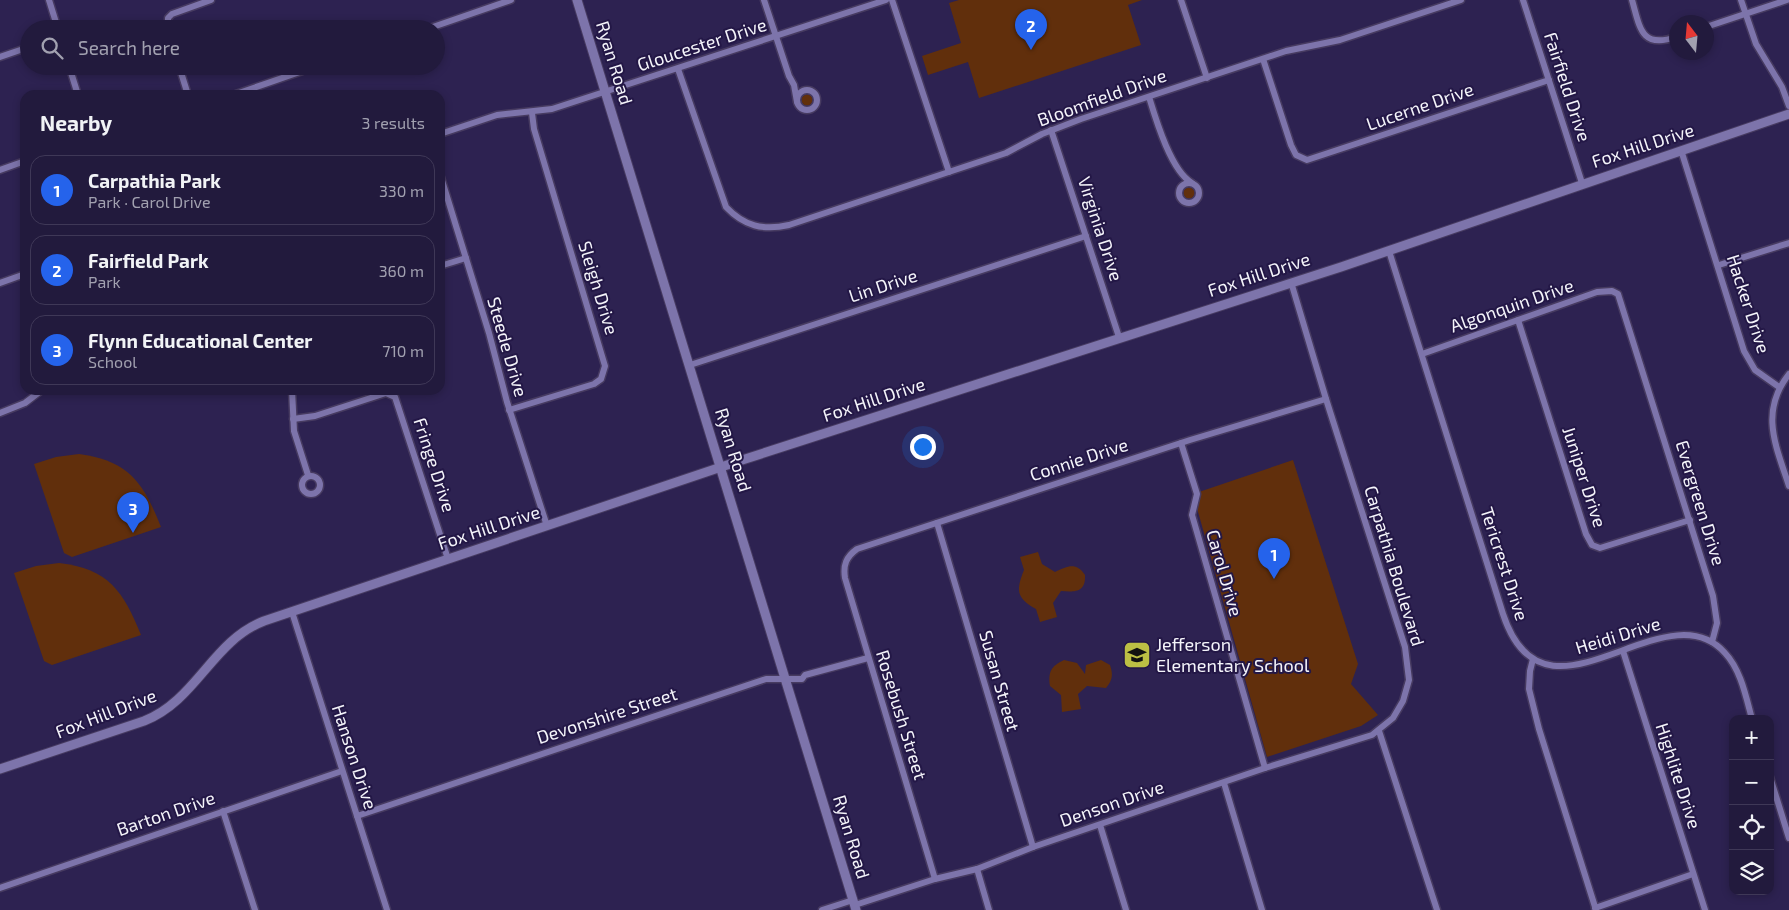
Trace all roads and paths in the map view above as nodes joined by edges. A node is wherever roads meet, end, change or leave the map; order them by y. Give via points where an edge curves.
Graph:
1 (49, 0) edge
2 (211, 0) edge
3 (511, 0) edge
4 (577, 0) edge
5 (764, 0) edge
6 (886, 0) edge
7 (892, 0) edge
8 (1181, 0) edge
9 (1461, 0) edge
10 (1523, 0) edge
11 (1632, 0) edge
12 (1741, 0) edge
13 (1787, 0) edge
14 (490, 3) edge
15 (1746, 14) junction
16 (55, 20) edge
17 (168, 20) edge
18 (445, 22) edge
19 (1714, 24) edge
20 (776, 36) junction
21 (1669, 39) edge
22 (20, 50) edge
23 (0, 58) edge
24 (1263, 59) junction
25 (678, 69) junction
26 (72, 75) edge
27 (182, 75) edge
28 (291, 75) edge
29 (1207, 78) junction
30 (1549, 80) junction
31 (794, 85) junction
32 (77, 90) edge
33 (186, 90) edge
34 (247, 90) edge
35 (810, 91) junction
36 (607, 92) junction
37 (1149, 97) junction
38 (797, 102) junction
39 (1789, 106) edge
40 (532, 113) junction
41 (1789, 114) edge
42 (1051, 130) junction
43 (445, 132) edge
44 (1681, 150) junction
45 (20, 163) edge
46 (0, 170) edge
47 (949, 172) junction
48 (1181, 175) junction
49 (1192, 183) junction
50 (1582, 183) junction
51 (1180, 188) junction
52 (445, 190) edge
53 (1086, 236) junction
54 (1789, 243) edge
55 (1389, 250) junction
56 (466, 258) junction
57 (445, 264) edge
58 (1719, 265) junction
59 (20, 276) edge
60 (1291, 282) junction
61 (0, 283) edge
62 (1612, 291) joint
63 (1518, 320) junction
64 (1119, 337) junction
65 (1422, 354) junction
66 (690, 364) junction
67 (1789, 374) edge
68 (1779, 387) junction
69 (35, 395) edge
70 (292, 395) edge
71 (380, 395) edge
72 (390, 395) edge
73 (1326, 399) junction
74 (509, 410) junction
75 (0, 413) edge
76 (293, 419) junction
77 (1181, 443) junction
78 (721, 467) junction
79 (1786, 467) edge
80 (308, 476) dead end
81 (1789, 486) edge
82 (1690, 520) junction
83 (937, 523) junction
84 (547, 526) junction
85 (448, 559) junction
86 (846, 559) joint
87 (292, 612) junction
88 (1712, 642) junction
89 (1623, 651) junction
90 (868, 658) junction
91 (1533, 659) junction
92 (785, 678) junction
93 (1751, 715) edge
94 (1379, 731) junction
95 (1266, 768) junction
96 (0, 770) edge
97 (342, 771) junction
98 (1224, 783) junction
99 (1774, 790) edge
100 (223, 810) junction
101 (357, 816) junction
102 (1100, 825) junction
103 (1789, 838) edge
104 (1032, 847) junction
105 (977, 869) junction
106 (1694, 874) junction
107 (935, 879) junction
108 (0, 888) edge
109 (855, 905) edge
110 (1596, 909) edge
111 (255, 910) edge
112 (387, 910) edge
113 (822, 910) edge
114 (989, 910) edge
115 (1126, 910) edge
116 (1262, 910) edge
117 (1437, 910) edge
118 (1705, 910) edge

1 - 16 street
2 - 17 street via 176,12
3 - 14 street
4 - 36 street, Ryan Road
5 - 20 street
6 - 20 street, Gloucester Drive
7 - 47 street
8 - 29 street
9 - 24 street, Bloomfield Drive via 1340,40 1300,47
10 - 30 street, Fairfield Drive
11 - 21 street via 1641,29 1650,40
12 - 15 street
13 - 15 street
14 - 18 street
15 - 19 street
15 - 39 street via 1756,44
20 - 25 street, Gloucester Drive
20 - 31 street
22 - 23 street
24 - 29 street, Bloomfield Drive
24 - 30 street, Lucerne Drive via 1291,145 1301,159 1314,159
25 - 36 street, Gloucester Drive
25 - 47 street, Bloomfield Drive via 722,199 732,213 755,226 789,225
26 - 32 street
27 - 33 street
28 - 34 street
29 - 37 street, Bloomfield Drive
30 - 50 street, Fairfield Drive
31 - 35 street
31 - 38 street
35 - 38 street via 801,93
35 - 38 street via 817,98 815,107 803,110
36 - 40 street, Gloucester Drive
36 - 66 street, Ryan Road
37 - 42 street, Bloomfield Drive
37 - 48 street
40 - 43 street, Gloucester Drive via 497,115
40 - 74 street, Sleigh Drive via 534,129 605,366 601,379 594,384
41 - 44 street, Fox Hill Drive
42 - 47 street, Bloomfield Drive via 1006,153
42 - 53 street, Virginia Drive
44 - 50 street, Fox Hill Drive
44 - 58 street, Hacker Drive
45 - 46 street
48 - 49 street
48 - 51 street
49 - 51 street via 1185,183
49 - 51 street via 1199,190 1195,201 1188,203 1182,200
50 - 55 street, Fox Hill Drive
52 - 56 street, Steede Drive
53 - 64 street, Virginia Drive
53 - 66 street, Lin Drive
54 - 58 street
55 - 60 street, Fox Hill Drive
55 - 65 street, Tericrest Drive
56 - 57 street
56 - 74 street, Steede Drive
58 - 68 street, Hacker Drive via 1749,361 1762,377
59 - 61 street
60 - 64 street, Fox Hill Drive
60 - 73 street, Carpathia Boulevard
62 - 63 street, Algonquin Drive via 1597,292
62 - 82 street, Evergreen Drive via 1618,294 1622,304
63 - 65 street, Algonquin Drive
63 - 82 street, Juniper Drive via 1592,545 1600,548
64 - 78 street, Fox Hill Drive
65 - 91 street, Tericrest Drive via 1508,628 1519,647
66 - 78 street, Ryan Road
67 - 68 street
68 - 79 street via 1771,428
69 - 75 street
70 - 76 street
71 - 76 street, Fringe Drive via 315,416
72 - 85 street, Fringe Drive via 395,397
73 - 77 street, Connie Drive
73 - 94 street, Carpathia Boulevard via 1408,662 1409,680 1403,701 1393,718
74 - 84 street, Steede Drive
76 - 80 street
77 - 83 street, Connie Drive
77 - 95 street, Carol Drive via 1197,494 1192,515
78 - 84 street, Fox Hill Drive
78 - 92 street, Ryan Road
79 - 81 street
82 - 88 street, Evergreen Drive via 1716,608 1716,632
83 - 86 street, Connie Drive via 857,549
83 - 104 street, Susan Street
84 - 85 street, Fox Hill Drive
85 - 87 street, Fox Hill Drive
86 - 90 street, Rosebush Street via 844,578
87 - 96 street, Fox Hill Drive via 254,625 236,637 184,696 156,716
87 - 97 street, Hanson Drive
88 - 89 street, Heidi Drive via 1676,635
88 - 93 street via 1724,651 1735,667
89 - 91 street, Heidi Drive via 1569,666 1551,666
89 - 106 street, Highlite Drive
90 - 92 street, Devonshire Street via 805,675 802,679
90 - 107 street, Rosebush Street
91 - 110 street via 1529,679 1533,707
92 - 101 street, Devonshire Street via 766,679
92 - 109 street, Ryan Road
94 - 95 street, Denson Drive via 1361,740
94 - 117 street
95 - 98 street, Denson Drive
97 - 100 street, Barton Drive
97 - 101 street, Hanson Drive
98 - 102 street, Denson Drive
98 - 116 street
99 - 103 street
100 - 108 street, Barton Drive
100 - 111 street
101 - 112 street, Hanson Drive
102 - 104 street, Denson Drive
102 - 115 street
104 - 105 street, Denson Drive
105 - 107 street, Denson Drive
105 - 114 street
106 - 110 street
106 - 118 street, Highlite Drive
107 - 109 street, Denson Drive
109 - 113 street, Denson Drive

